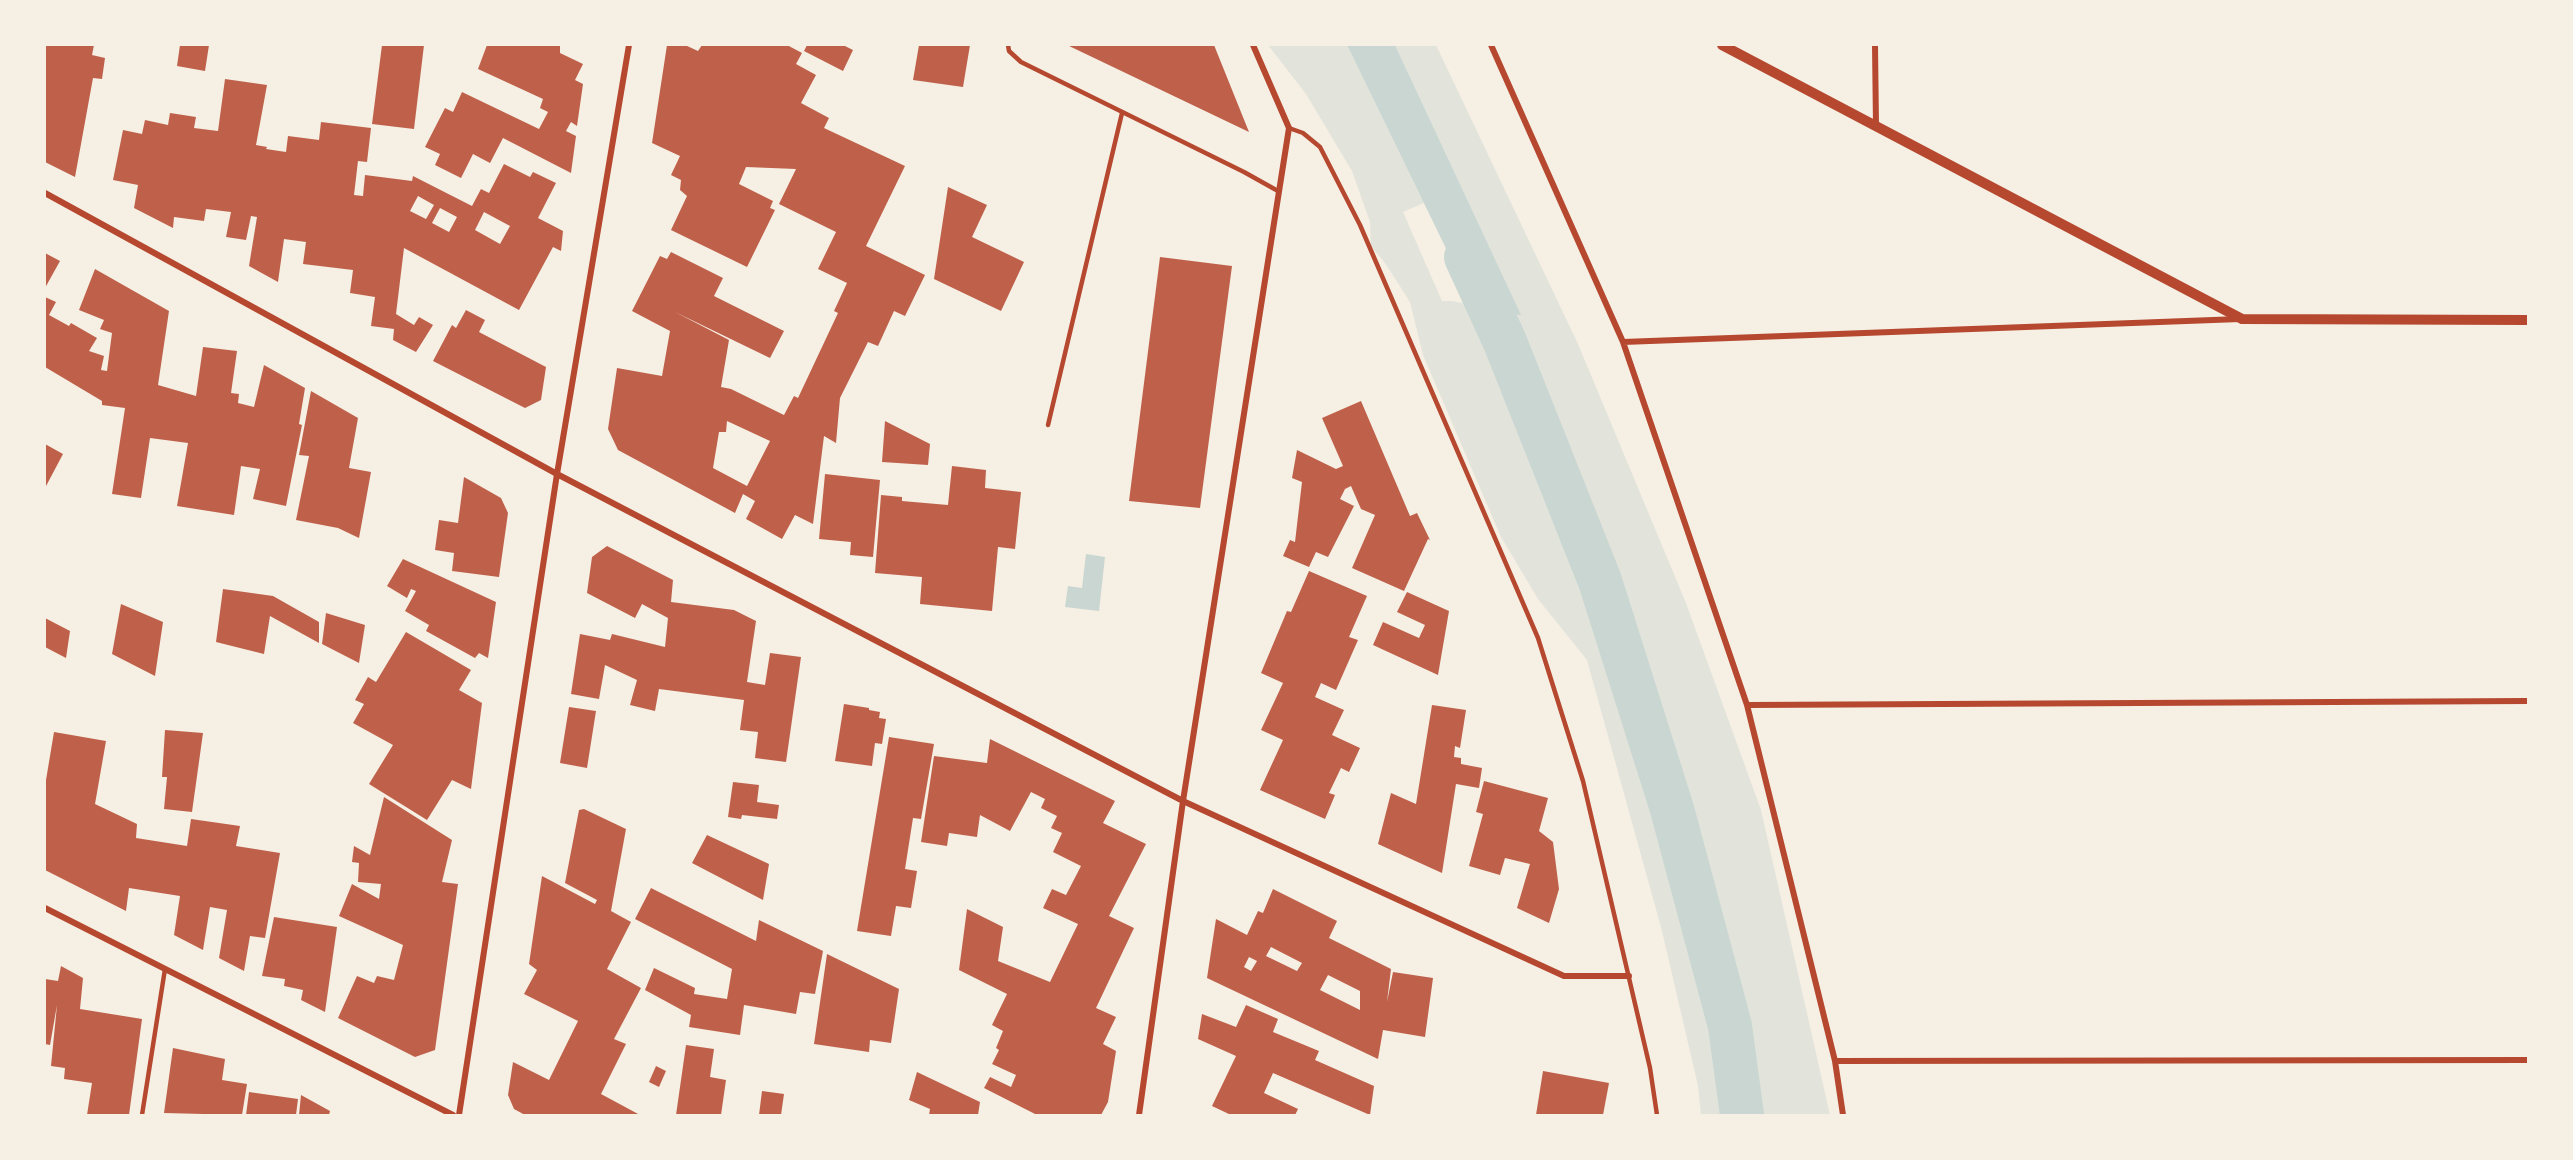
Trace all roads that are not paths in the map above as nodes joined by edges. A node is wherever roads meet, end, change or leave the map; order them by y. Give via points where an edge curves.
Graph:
1 (629, 45) edge
2 (1008, 45) edge
3 (1253, 45) edge
4 (1491, 45) edge
5 (1722, 45) edge
6 (1875, 45) edge
7 (1122, 113) junction
8 (1876, 126) junction
9 (1288, 128) junction
10 (1278, 191) junction
11 (45, 193) edge
12 (2242, 319) junction
13 (2528, 320) edge
14 (1623, 342) junction
15 (1048, 425) dead end
16 (557, 474) junction
17 (2528, 701) edge
18 (1747, 705) junction
19 (1183, 801) junction
20 (45, 908) edge
21 (165, 969) junction
22 (1629, 976) junction
23 (2528, 1060) edge
24 (1835, 1062) junction
25 (142, 1115) edge
26 (453, 1115) edge
27 (459, 1115) edge
28 (1139, 1115) edge
29 (1657, 1115) edge
30 (1842, 1115) edge

1 - 16 street
2 - 7 lane via 1021,62
3 - 9 street
4 - 14 street
5 - 8 street
6 - 8 street
7 - 10 lane
7 - 15 lane
8 - 12 street
9 - 10 street
9 - 22 lane via 1303,133 1320,147 1360,225 1538,638 1583,781
10 - 19 street
11 - 16 street
12 - 13 street
12 - 14 street
14 - 18 street
16 - 19 street
16 - 27 street
17 - 18 street
18 - 24 street
19 - 22 street via 1564,976
19 - 28 street
20 - 21 street
21 - 25 lane
21 - 26 street
22 - 29 lane
23 - 24 street
24 - 30 street

